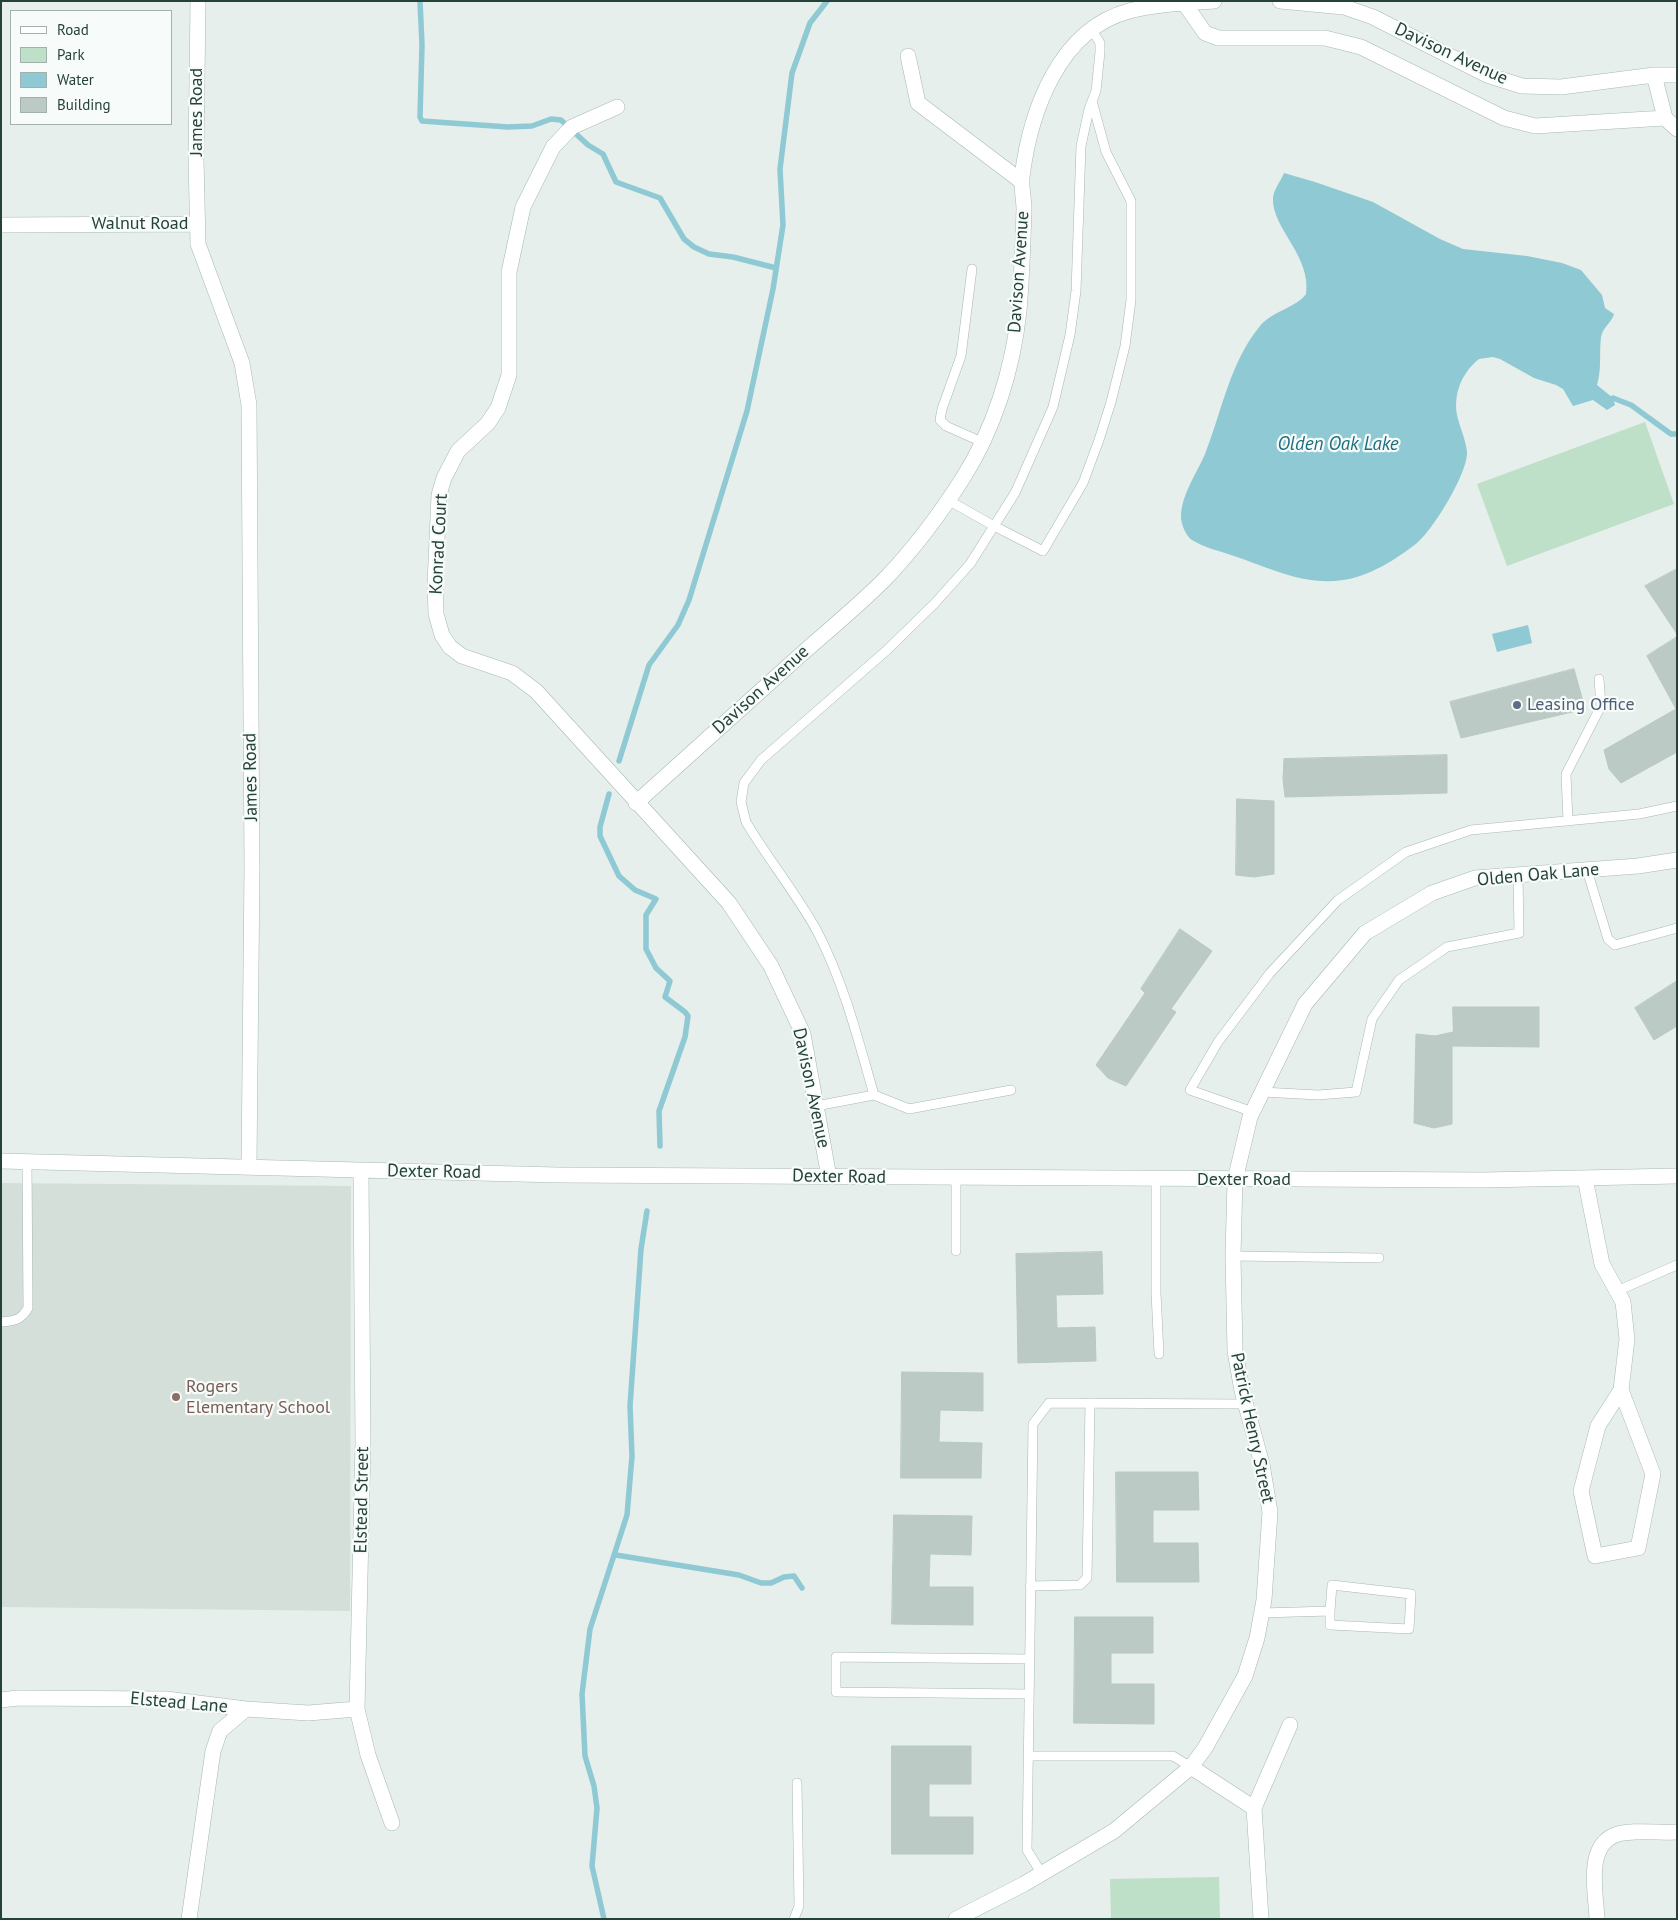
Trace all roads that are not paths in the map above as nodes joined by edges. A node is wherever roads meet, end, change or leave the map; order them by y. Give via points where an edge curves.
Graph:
1 (198, 1) edge
2 (1214, 1) edge
3 (1280, 1) edge
4 (1184, 3) junction
5 (1092, 30) junction
6 (908, 56) dead end
7 (1677, 75) edge
8 (1654, 76) junction
9 (1092, 101) junction
10 (617, 107) dead end
11 (1665, 118) junction
12 (1677, 129) edge
13 (1021, 181) junction
14 (197, 224) junction
15 (1, 225) edge
16 (972, 270) dead end
17 (246, 388) joint
18 (982, 442) junction
19 (948, 500) junction
20 (994, 526) junction
21 (1599, 679) dead end
22 (636, 803) junction
23 (1677, 806) edge
24 (1568, 821) junction
25 (1677, 860) edge
26 (1587, 870) junction
27 (1518, 875) junction
28 (1677, 928) edge
29 (1011, 1090) dead end
30 (1262, 1092) junction
31 (874, 1095) junction
32 (816, 1106) junction
33 (1253, 1112) junction
34 (1, 1161) edge
35 (27, 1161) junction
36 (249, 1166) junction
37 (361, 1171) junction
38 (1677, 1176) edge
39 (829, 1177) junction
40 (956, 1178) junction
41 (1585, 1178) junction
42 (1156, 1179) junction
43 (1235, 1180) junction
44 (956, 1251) dead end
45 (1233, 1256) junction
46 (1379, 1258) dead end
47 (1677, 1265) edge
48 (1617, 1291) junction
49 (1, 1322) edge
50 (1159, 1354) dead end
51 (1621, 1390) junction
52 (1090, 1403) junction
53 (1246, 1404) junction
54 (1030, 1586) junction
55 (1330, 1611) junction
56 (1262, 1613) junction
57 (1029, 1659) junction
58 (1028, 1694) junction
59 (1, 1700) edge
60 (246, 1709) junction
61 (357, 1710) junction
62 (1290, 1725) dead end
63 (1028, 1756) junction
64 (1191, 1767) junction
65 (796, 1783) dead end
66 (1254, 1808) junction
67 (392, 1823) dead end
68 (1677, 1832) edge
69 (1042, 1874) junction
70 (190, 1919) edge
71 (794, 1919) edge
72 (956, 1919) edge
73 (1261, 1919) edge
74 (1597, 1919) edge

1 - 14 street, James Road
2 - 4 street, Davison Avenue
3 - 8 street, Davison Avenue via 1344,7 1373,17 1487,75 1522,86 1561,87
4 - 5 street, Davison Avenue via 1127,11
4 - 11 street via 1205,32 1218,38 1325,38 1361,47 1504,118 1535,126
5 - 9 lane via 1100,43 1096,91
5 - 13 street, Davison Avenue via 1072,47 1052,77 1033,118
6 - 13 street via 918,103
7 - 8 street, Davison Avenue
8 - 11 street
9 - 20 lane via 1081,146 1076,291 1064,362 1053,407 1015,493
9 - 20 lane via 1106,152 1131,201 1131,300 1124,346 1111,402 1082,483 1043,551
10 - 22 street, Konrad Court via 572,127 553,147 522,207 509,272 509,375 498,408 488,423 458,451 444,478 439,495 435,584 436,614 442,635 450,647 475,662 512,673 536,691
11 - 12 street
13 - 18 street, Davison Avenue via 1024,195 1019,315 1009,366 992,423
14 - 15 street, Walnut Road
14 - 17 street, Walnut Road via 198,244 242,363
16 - 18 lane via 961,356 940,420 946,426
17 - 36 street, James Road via 251,476
18 - 19 street, Davison Avenue
19 - 20 lane
19 - 22 street, Davison Avenue via 933,523 884,579
20 - 31 lane via 970,564 935,603 887,650 761,760 744,783 741,802 746,822 816,930 833,965 847,998
21 - 24 lane via 1601,706 1566,774
22 - 32 street, Davison Avenue via 729,903 771,966 803,1034
23 - 24 lane via 1639,814
24 - 33 lane via 1471,830 1406,852 1338,900 1270,973 1218,1042 1190,1090
25 - 26 street, Olden Oak Lane
26 - 27 street, Olden Oak Lane
26 - 28 lane via 1608,939 1615,945
27 - 30 street, Olden Oak Lane via 1475,878 1432,893 1365,933 1305,1004
27 - 30 lane via 1519,932 1447,947 1399,980 1372,1019 1356,1092 1318,1095
29 - 31 lane via 909,1109
30 - 33 street, Olden Oak Lane
31 - 32 lane
32 - 39 street, Davison Avenue
33 - 43 street, Olden Oak Lane
34 - 35 street, Dexter Road
35 - 36 street, Dexter Road
35 - 49 lane via 28,1308 15,1322
36 - 37 street, Dexter Road
37 - 39 street, Dexter Road
37 - 61 street, Elstead Street via 363,1443
38 - 41 street, Dexter Road
39 - 40 street, Dexter Road
40 - 42 street, Dexter Road
40 - 44 lane
41 - 43 street, Dexter Road
41 - 48 street via 1602,1264
42 - 43 street, Dexter Road
42 - 50 lane
43 - 45 street, Patrick Henry Street
45 - 46 lane
45 - 53 street, Patrick Henry Street via 1235,1351
47 - 48 lane
48 - 51 street via 1623,1302 1627,1339
51 - 51 street via 1598,1426 1581,1492 1595,1556 1638,1548 1653,1474
52 - 53 lane
52 - 54 lane via 1050,1403 1033,1424
52 - 54 lane via 1087,1578 1080,1585
53 - 56 street, Patrick Henry Street via 1262,1464 1270,1512
54 - 57 lane
55 - 55 lane via 1332,1585 1411,1594 1410,1628 1330,1625
55 - 56 lane
56 - 64 street, Patrick Henry Street via 1245,1676 1210,1740
57 - 58 lane
57 - 58 lane via 836,1657 836,1692
58 - 63 lane
59 - 60 street, Elstead Lane via 166,1699
60 - 61 street, Elstead Lane via 308,1713
60 - 70 street via 220,1731 213,1750
61 - 67 street, Elstead Street via 368,1755
62 - 66 street
63 - 64 lane via 1173,1756
63 - 69 lane via 1026,1850
64 - 66 street
64 - 69 street, Patrick Henry Street via 1114,1831
65 - 71 lane via 799,1906
66 - 73 street
68 - 74 street via 1626,1833 1603,1842 1595,1868
69 - 72 street, Patrick Henry Street

